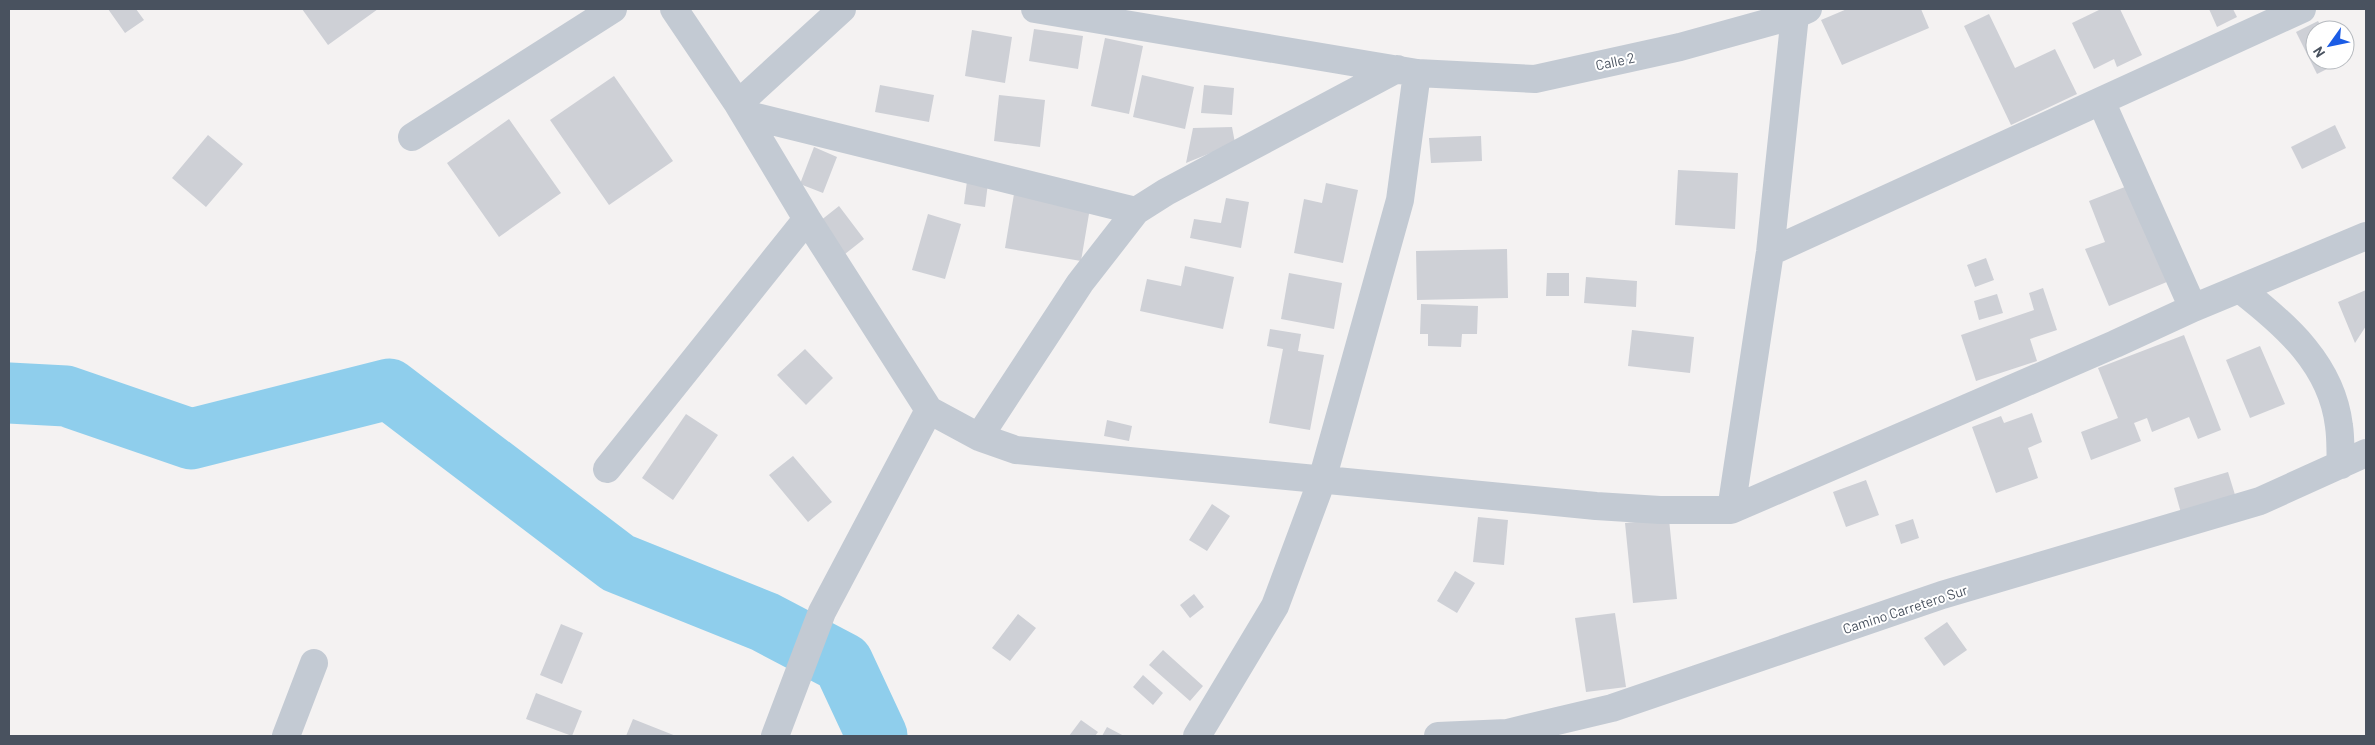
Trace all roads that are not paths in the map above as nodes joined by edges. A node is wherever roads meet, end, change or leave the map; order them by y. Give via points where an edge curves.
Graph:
1 (613, 9) edge
2 (674, 9) edge
3 (842, 9) edge
4 (1035, 9) edge
5 (2302, 9) edge
6 (1801, 12) edge
7 (1407, 71) junction
8 (2101, 101) junction
9 (741, 109) junction
10 (412, 137) dead end
11 (1136, 211) junction
12 (807, 219) junction
13 (2366, 236) edge
14 (1770, 252) junction
15 (2241, 290) junction
16 (2193, 308) junction
17 (929, 410) junction
18 (980, 437) junction
19 (2366, 453) edge
20 (2341, 465) junction
21 (608, 469) dead end
22 (1322, 480) junction
23 (1731, 510) junction
24 (314, 663) dead end
25 (286, 736) edge
26 (775, 736) edge
27 (1197, 736) edge
28 (1438, 736) edge

1 - 10 street
2 - 9 street
3 - 9 street
4 - 7 street, Calle 2
5 - 8 street
6 - 7 street, Calle 2 via 1680,47 1535,79
6 - 14 street
7 - 11 street via 1166,192
7 - 22 street via 1400,200
8 - 14 street
8 - 16 street
9 - 11 street
9 - 12 street
11 - 18 street via 1080,283
12 - 17 street
12 - 21 street
13 - 15 street
14 - 23 street
15 - 16 street
15 - 20 street via 2279,320 2308,350 2329,388 2339,425
16 - 23 street
17 - 18 street
17 - 26 street via 822,612
18 - 22 street via 1016,450
19 - 20 street, Camino Carretero Sur
20 - 28 street, Camino Carretero Sur via 2260,501 1942,595 1612,708 1507,732
22 - 23 street via 1596,506
22 - 27 street via 1275,606
24 - 25 street

